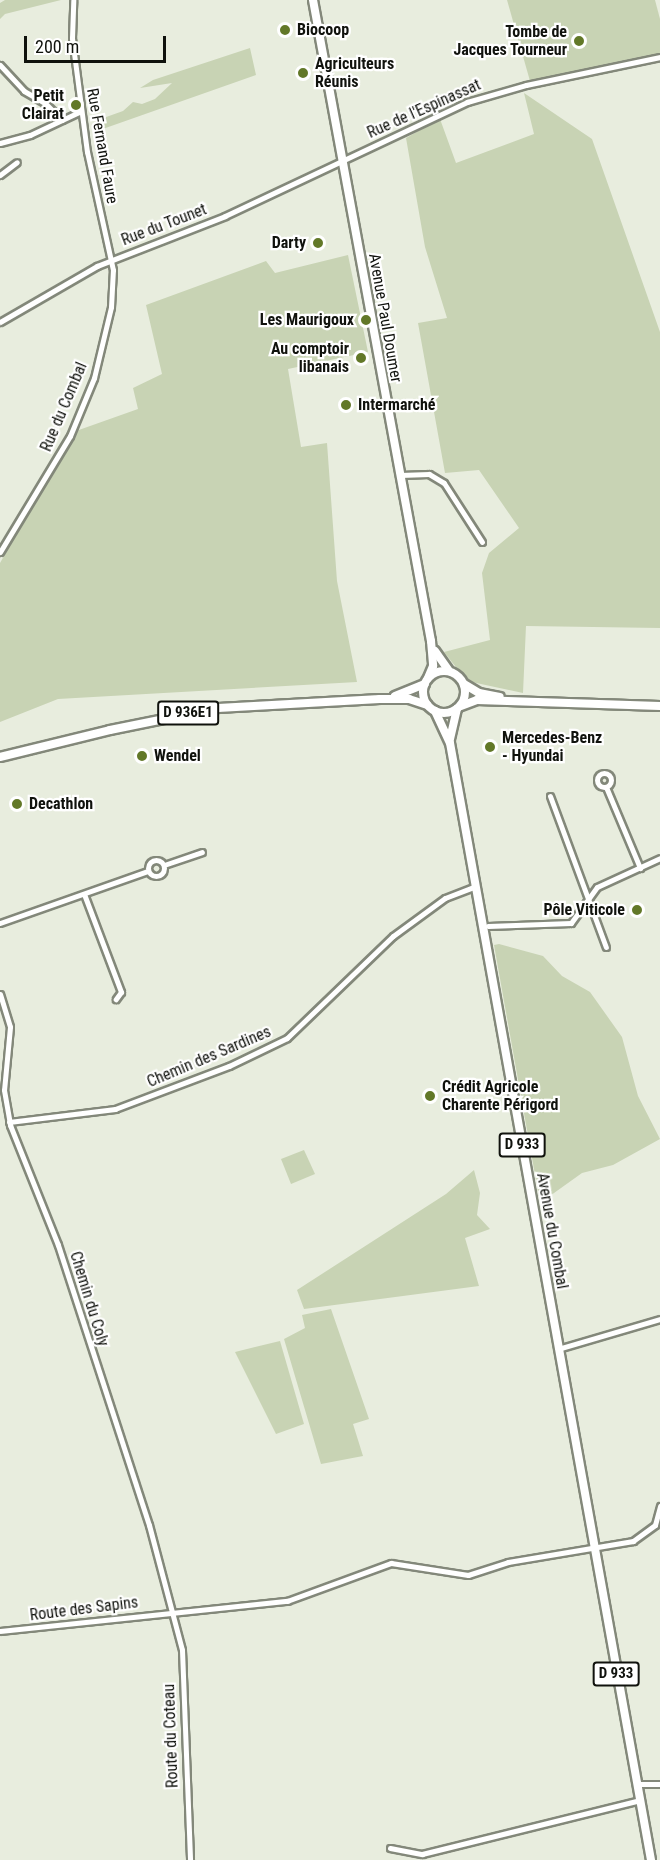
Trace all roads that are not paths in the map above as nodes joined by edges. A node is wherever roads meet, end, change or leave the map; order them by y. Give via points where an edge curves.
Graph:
1 (73, 0) edge
2 (314, 0) edge
3 (660, 57) edge
4 (0, 65) edge
5 (81, 111) junction
6 (62, 120) junction
7 (0, 144) edge
8 (341, 161) junction
9 (17, 162) dead end
10 (0, 175) edge
11 (111, 260) junction
12 (0, 322) edge
13 (400, 475) junction
14 (482, 542) dead end
15 (0, 552) edge
16 (431, 641) junction
17 (449, 671) junction
18 (427, 681) junction
19 (464, 684) junction
20 (381, 699) junction
21 (660, 704) edge
22 (427, 705) junction
23 (459, 708) junction
24 (435, 711) junction
25 (450, 743) junction
26 (0, 757) edge
27 (606, 787) dead end
28 (550, 796) dead end
29 (202, 852) dead end
30 (660, 858) edge
31 (164, 865) junction
32 (640, 868) junction
33 (148, 871) junction
34 (474, 886) junction
35 (84, 894) junction
36 (588, 895) junction
37 (0, 924) edge
38 (491, 926) dead end
39 (606, 947) dead end
40 (0, 994) edge
41 (116, 999) dead end
42 (3, 1070) edge
43 (9, 1122) junction
44 (660, 1319) edge
45 (558, 1350) junction
46 (660, 1506) edge
47 (593, 1547) junction
48 (172, 1612) junction
49 (0, 1631) edge
50 (637, 1784) junction
51 (660, 1784) edge
52 (640, 1800) junction
53 (390, 1848) dead end
54 (190, 1860) edge
55 (651, 1860) edge

1 - 5 street, Rue Fernand Faure via 72,38
2 - 8 main road, Avenue Paul Doumer
3 - 8 street, Rue de l'Espinassat via 495,93
4 - 6 street via 24,91 45,103
5 - 6 street
5 - 11 street, Rue Fernand Faure via 91,176
6 - 7 street
8 - 11 street, Rue du Tounet via 225,216
8 - 13 main road, Avenue Paul Doumer
9 - 10 street
11 - 12 street, Rue du Tounet
11 - 15 street, Rue du Combal via 111,307 94,378 70,436
13 - 14 street via 429,474 444,483
13 - 16 main road, Avenue Paul Doumer
16 - 17 main road
16 - 18 main road via 433,666
17 - 18 main road
17 - 19 main road
18 - 20 main road, D 936E1 via 409,693
18 - 22 main road
19 - 21 main road via 479,693 515,699
19 - 23 main road
20 - 22 main road, D 936E1 via 409,699
20 - 26 main road, D 936E1 via 186,713
21 - 23 main road via 477,700
22 - 24 main road
23 - 24 main road via 446,714
23 - 25 main road, D 933 via 451,721
24 - 25 main road, D 933
25 - 34 main road, Avenue du Combal / D 933
27 - 32 street
28 - 36 street
29 - 31 street
30 - 32 street
31 - 33 street via 152,861
31 - 33 street via 158,876
32 - 36 street
33 - 35 street
34 - 43 street, Chemin des Sardines via 445,898 393,936 287,1038 228,1066 115,1109
34 - 45 main road, Avenue du Combal / D 933
35 - 37 street
35 - 41 street via 121,992
36 - 38 street via 579,915 564,925
36 - 39 street
40 - 42 street, Chemin du Coly via 10,1027
42 - 43 street, Chemin du Coly
43 - 48 street, Chemin du Coly via 58,1245 149,1525
44 - 45 street
45 - 47 main road, Avenue du Combal / D 933
46 - 47 street, Route des Sapins via 655,1525 633,1541
47 - 48 street, Route des Sapins via 496,1564 459,1577 406,1563 384,1564 298,1599
47 - 50 main road, D 933
48 - 49 street, Route des Sapins
48 - 54 street, Route du Coteau via 182,1655 181,1708
50 - 51 street
50 - 52 main road, D 933
52 - 53 street via 422,1854
52 - 55 main road, D 933

